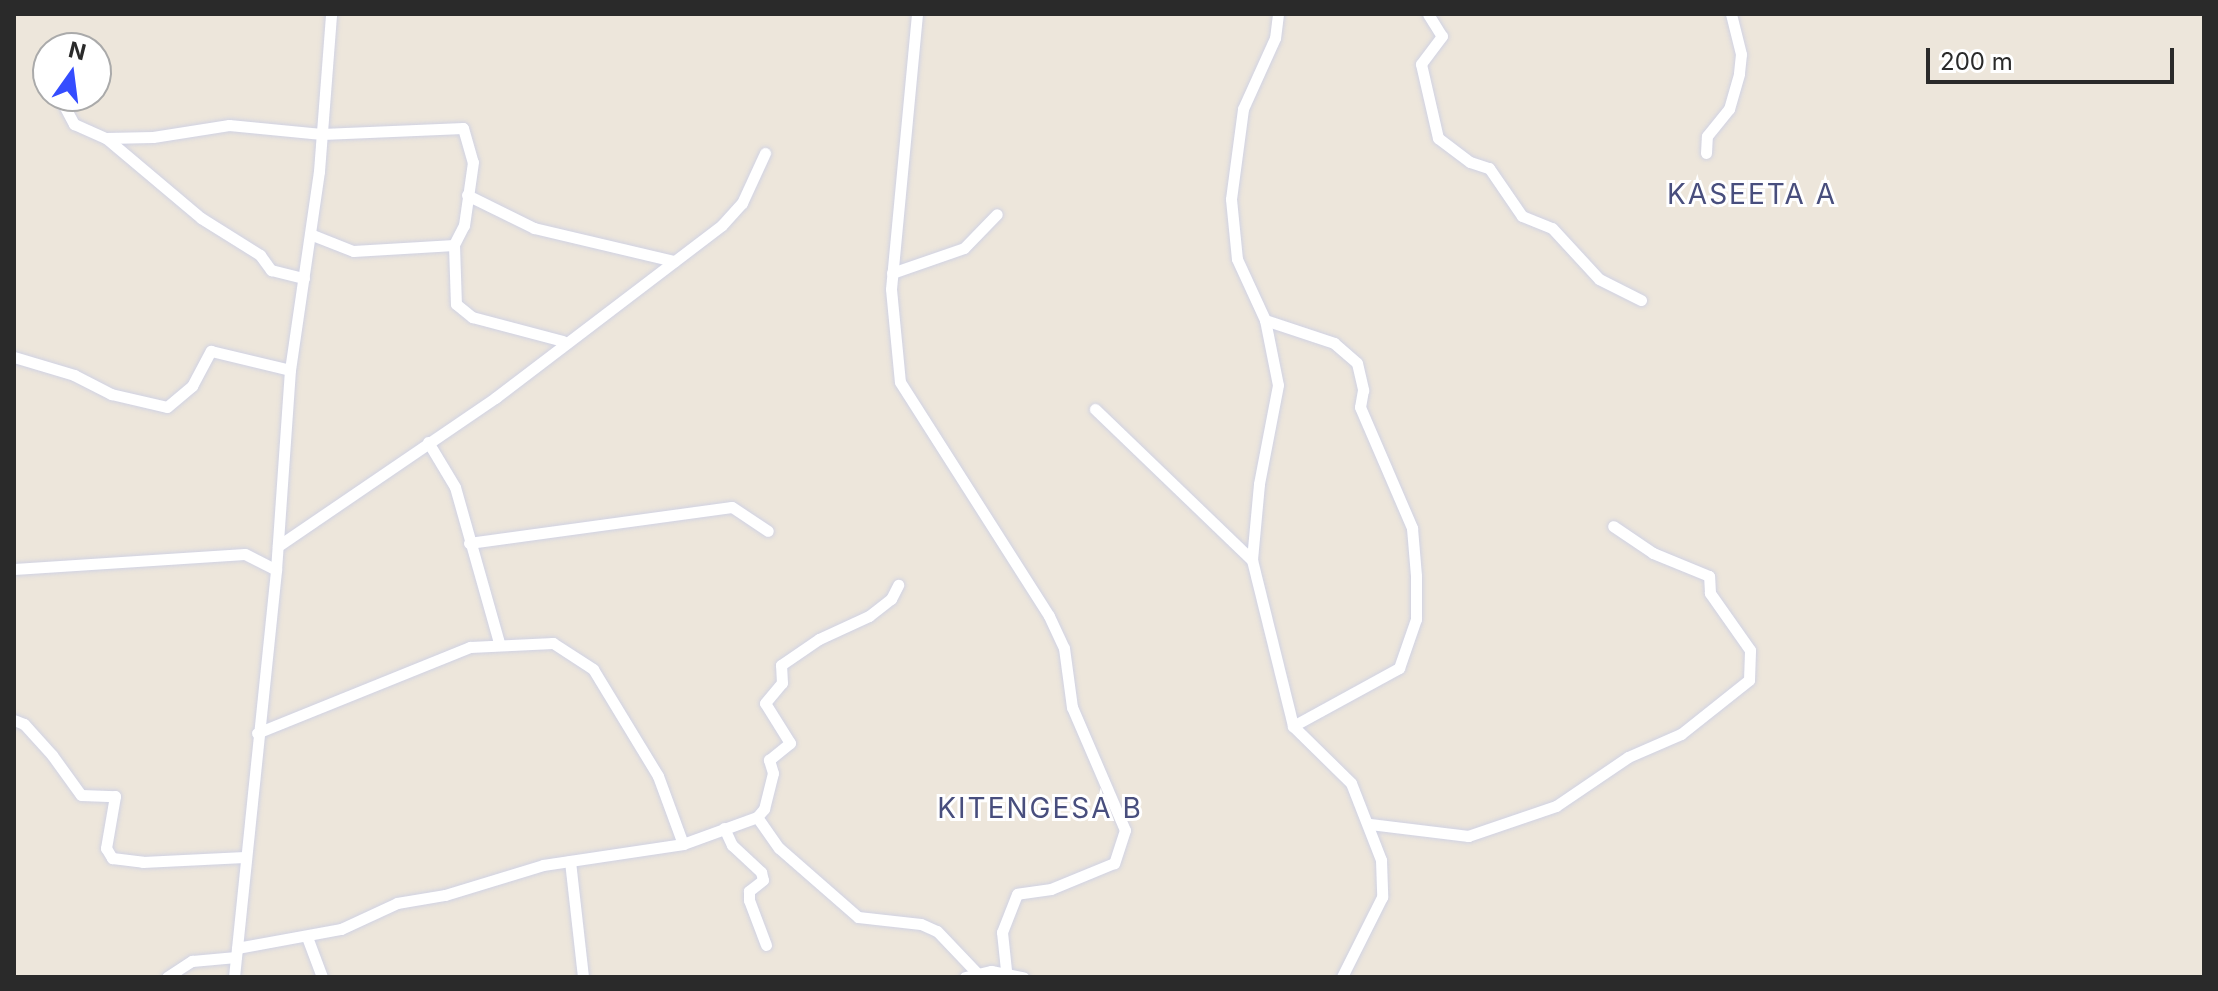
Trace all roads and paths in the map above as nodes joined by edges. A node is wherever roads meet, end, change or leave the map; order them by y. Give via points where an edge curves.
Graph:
1 (331, 14) edge
2 (917, 14) edge
3 (1278, 14) edge
4 (1428, 14) edge
5 (1731, 14) edge
6 (68, 112) edge
7 (322, 134) junction
8 (106, 138) junction
9 (765, 153) dead end
10 (1706, 153) dead end
11 (467, 195) junction
12 (997, 214) dead end
13 (310, 234) junction
14 (454, 245) junction
15 (674, 261) junction
16 (892, 273) junction
17 (304, 278) junction
18 (1641, 300) dead end
19 (1265, 320) junction
20 (563, 341) junction
21 (14, 357) edge
22 (290, 370) junction
23 (1095, 409) dead end
24 (428, 442) junction
25 (1613, 526) dead end
26 (768, 531) dead end
27 (469, 543) junction
28 (278, 546) junction
29 (1252, 560) junction
30 (14, 569) edge
31 (276, 570) junction
32 (898, 585) dead end
33 (499, 642) junction
34 (14, 720) edge
35 (1293, 726) junction
36 (257, 733) junction
37 (757, 817) junction
38 (1370, 824) junction
39 (724, 828) junction
40 (683, 844) junction
41 (244, 857) junction
42 (570, 861) junction
43 (307, 937) junction
44 (766, 945) dead end
45 (236, 952) junction
46 (1006, 971) junction
47 (978, 974) junction
48 (167, 977) edge
49 (234, 977) edge
50 (322, 977) edge
51 (583, 977) edge
52 (965, 977) edge
53 (1023, 977) edge
54 (1342, 977) edge

1 - 7 street
2 - 16 street
3 - 19 street via 1275,38 1243,109 1231,199 1237,259
4 - 18 street via 1442,36 1421,64 1438,138 1470,162 1489,168 1522,216 1552,228 1599,279
5 - 10 street via 1741,54 1739,73 1729,109 1707,136
6 - 8 street via 74,124
7 - 8 street via 229,125
7 - 11 street via 463,128 473,162
7 - 13 street
8 - 17 street via 201,218 260,255 271,270
9 - 15 street via 742,203
11 - 14 street via 464,225
11 - 15 street via 534,228
12 - 16 street via 964,248
13 - 14 street via 353,251
13 - 17 street
14 - 20 street via 456,304 472,317
15 - 20 street
16 - 46 street via 900,382 1049,616 1064,648 1072,707 1125,830 1114,863 1051,889 1017,894 1002,932
17 - 22 street
19 - 29 street via 1278,385 1259,484
19 - 35 street via 1316,334 1357,363 1363,390 1360,407 1412,528 1415,562 1418,607 1399,668
20 - 24 street via 495,398
21 - 22 street via 74,375 111,394 167,407 192,386 211,351
22 - 28 street
23 - 29 street
24 - 27 street via 455,487
24 - 28 street
25 - 38 street via 1653,553 1709,576 1710,593 1750,650 1749,680 1681,734 1628,757 1556,806 1468,836
26 - 27 street via 732,507
27 - 33 street
28 - 31 street
29 - 35 street
30 - 31 street via 245,554
31 - 36 street
32 - 37 street via 891,599 869,616 835,630 781,665 782,683 765,703 790,743 769,760 773,773
33 - 36 street via 420,665
33 - 40 street via 553,643 593,669 658,776
34 - 41 street via 52,755 81,795 115,796 106,848 112,858 143,862
35 - 38 street via 1351,783
36 - 41 street
37 - 39 street
37 - 47 street via 779,848 858,917 921,924 937,931
38 - 54 street via 1381,860 1382,897
39 - 40 street
39 - 44 street via 732,845 761,872 763,880 749,891 749,900
40 - 42 street
41 - 45 street
42 - 43 street via 397,903 351,925
42 - 51 street
43 - 45 street
43 - 50 street
45 - 48 street via 192,961
45 - 49 street
46 - 47 street
46 - 53 street
47 - 52 street

